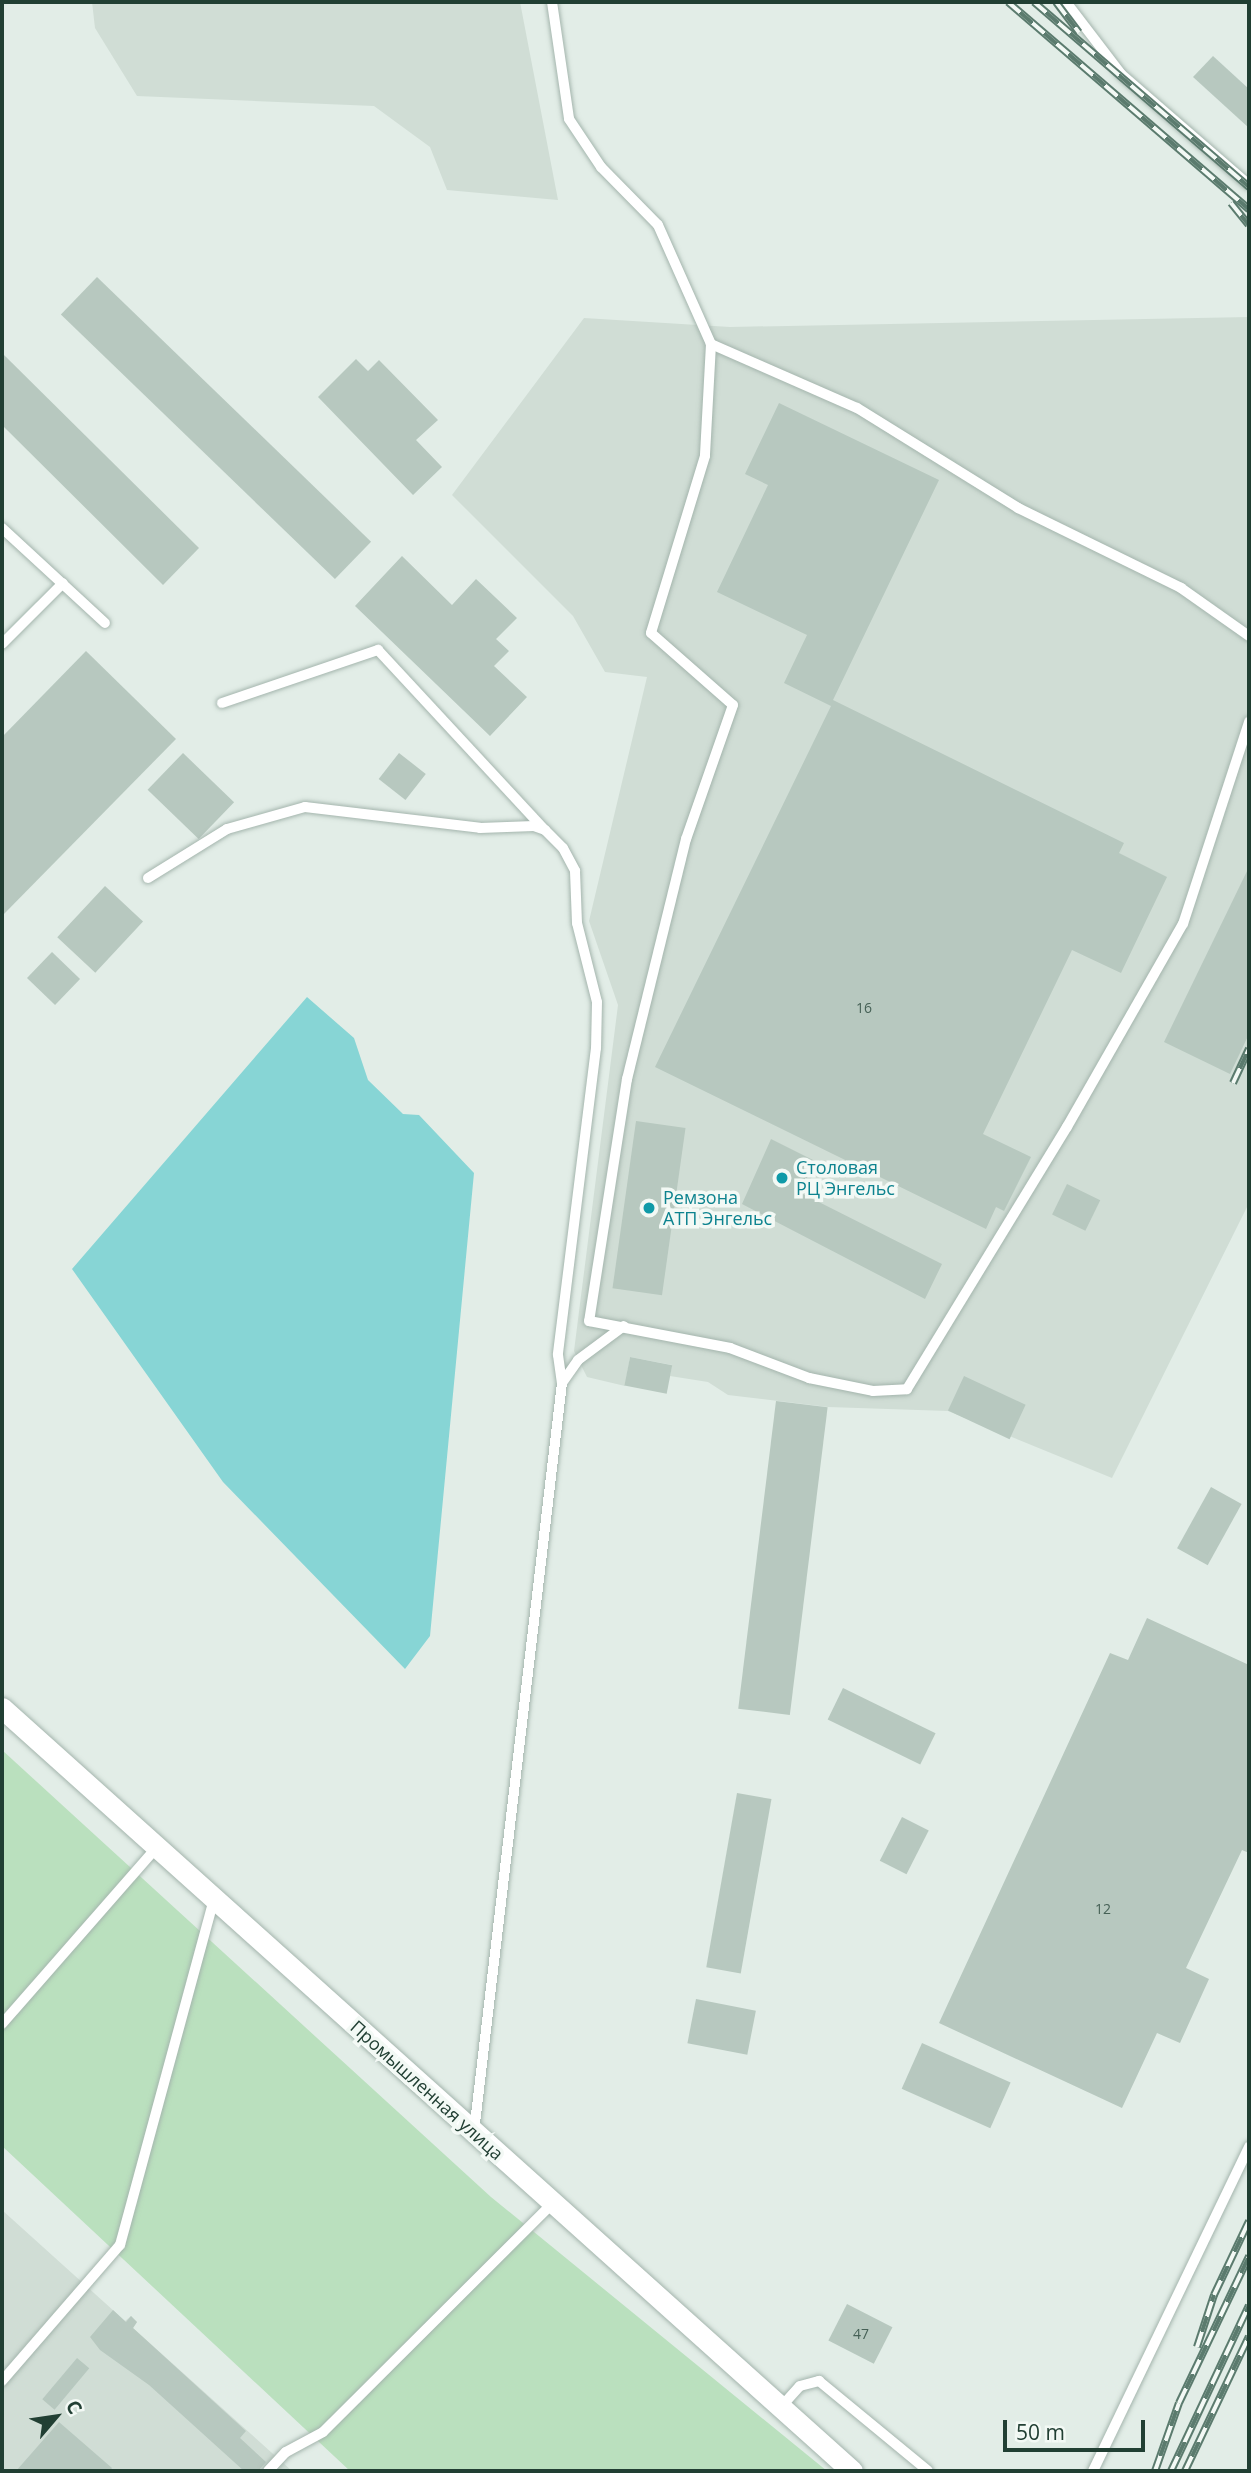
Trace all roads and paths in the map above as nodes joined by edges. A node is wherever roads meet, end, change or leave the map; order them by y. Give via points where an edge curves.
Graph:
1 (552, 2) edge
2 (1066, 2) edge
3 (1249, 185) edge
4 (711, 344) junction
5 (2, 528) edge
6 (63, 583) junction
7 (105, 623) dead end
8 (1249, 636) edge
9 (2, 644) edge
10 (222, 703) dead end
11 (1249, 722) edge
12 (545, 830) junction
13 (148, 878) dead end
14 (624, 1326) junction
15 (562, 1383) junction
16 (2, 1708) edge
17 (157, 1847) junction
18 (214, 1899) junction
19 (2, 2024) edge
20 (474, 2132) junction
21 (1249, 2147) edge
22 (554, 2203) junction
23 (2, 2381) edge
24 (781, 2407) junction
25 (268, 2471) edge
26 (852, 2471) edge
27 (928, 2471) edge
28 (1093, 2471) edge

1 - 4 lane via 569,119 601,167 658,225
2 - 3 lane via 1121,74
4 - 8 lane via 857,408 1018,508 1181,588
4 - 14 lane via 705,456 651,633 733,705 685,839 626,1079 589,1321
5 - 6 lane
6 - 7 lane
6 - 9 lane
10 - 12 lane via 377,650
11 - 14 lane via 1183,924 1067,1127 907,1389 873,1391 809,1378 730,1348
12 - 13 lane via 480,828 305,807 227,830
12 - 15 lane via 563,848 575,871 577,923 597,1002 596,1048 558,1355
14 - 15 lane via 579,1360
15 - 20 lane
16 - 17 street, Промышленная улица
17 - 18 street, Промышленная улица
17 - 19 lane
18 - 20 street, Промышленная улица
18 - 23 lane via 120,2245
20 - 22 street, Промышленная улица
21 - 28 lane
22 - 24 street, Промышленная улица
22 - 25 lane via 323,2432 286,2452
24 - 26 street, Промышленная улица
24 - 27 lane via 800,2386 819,2381

